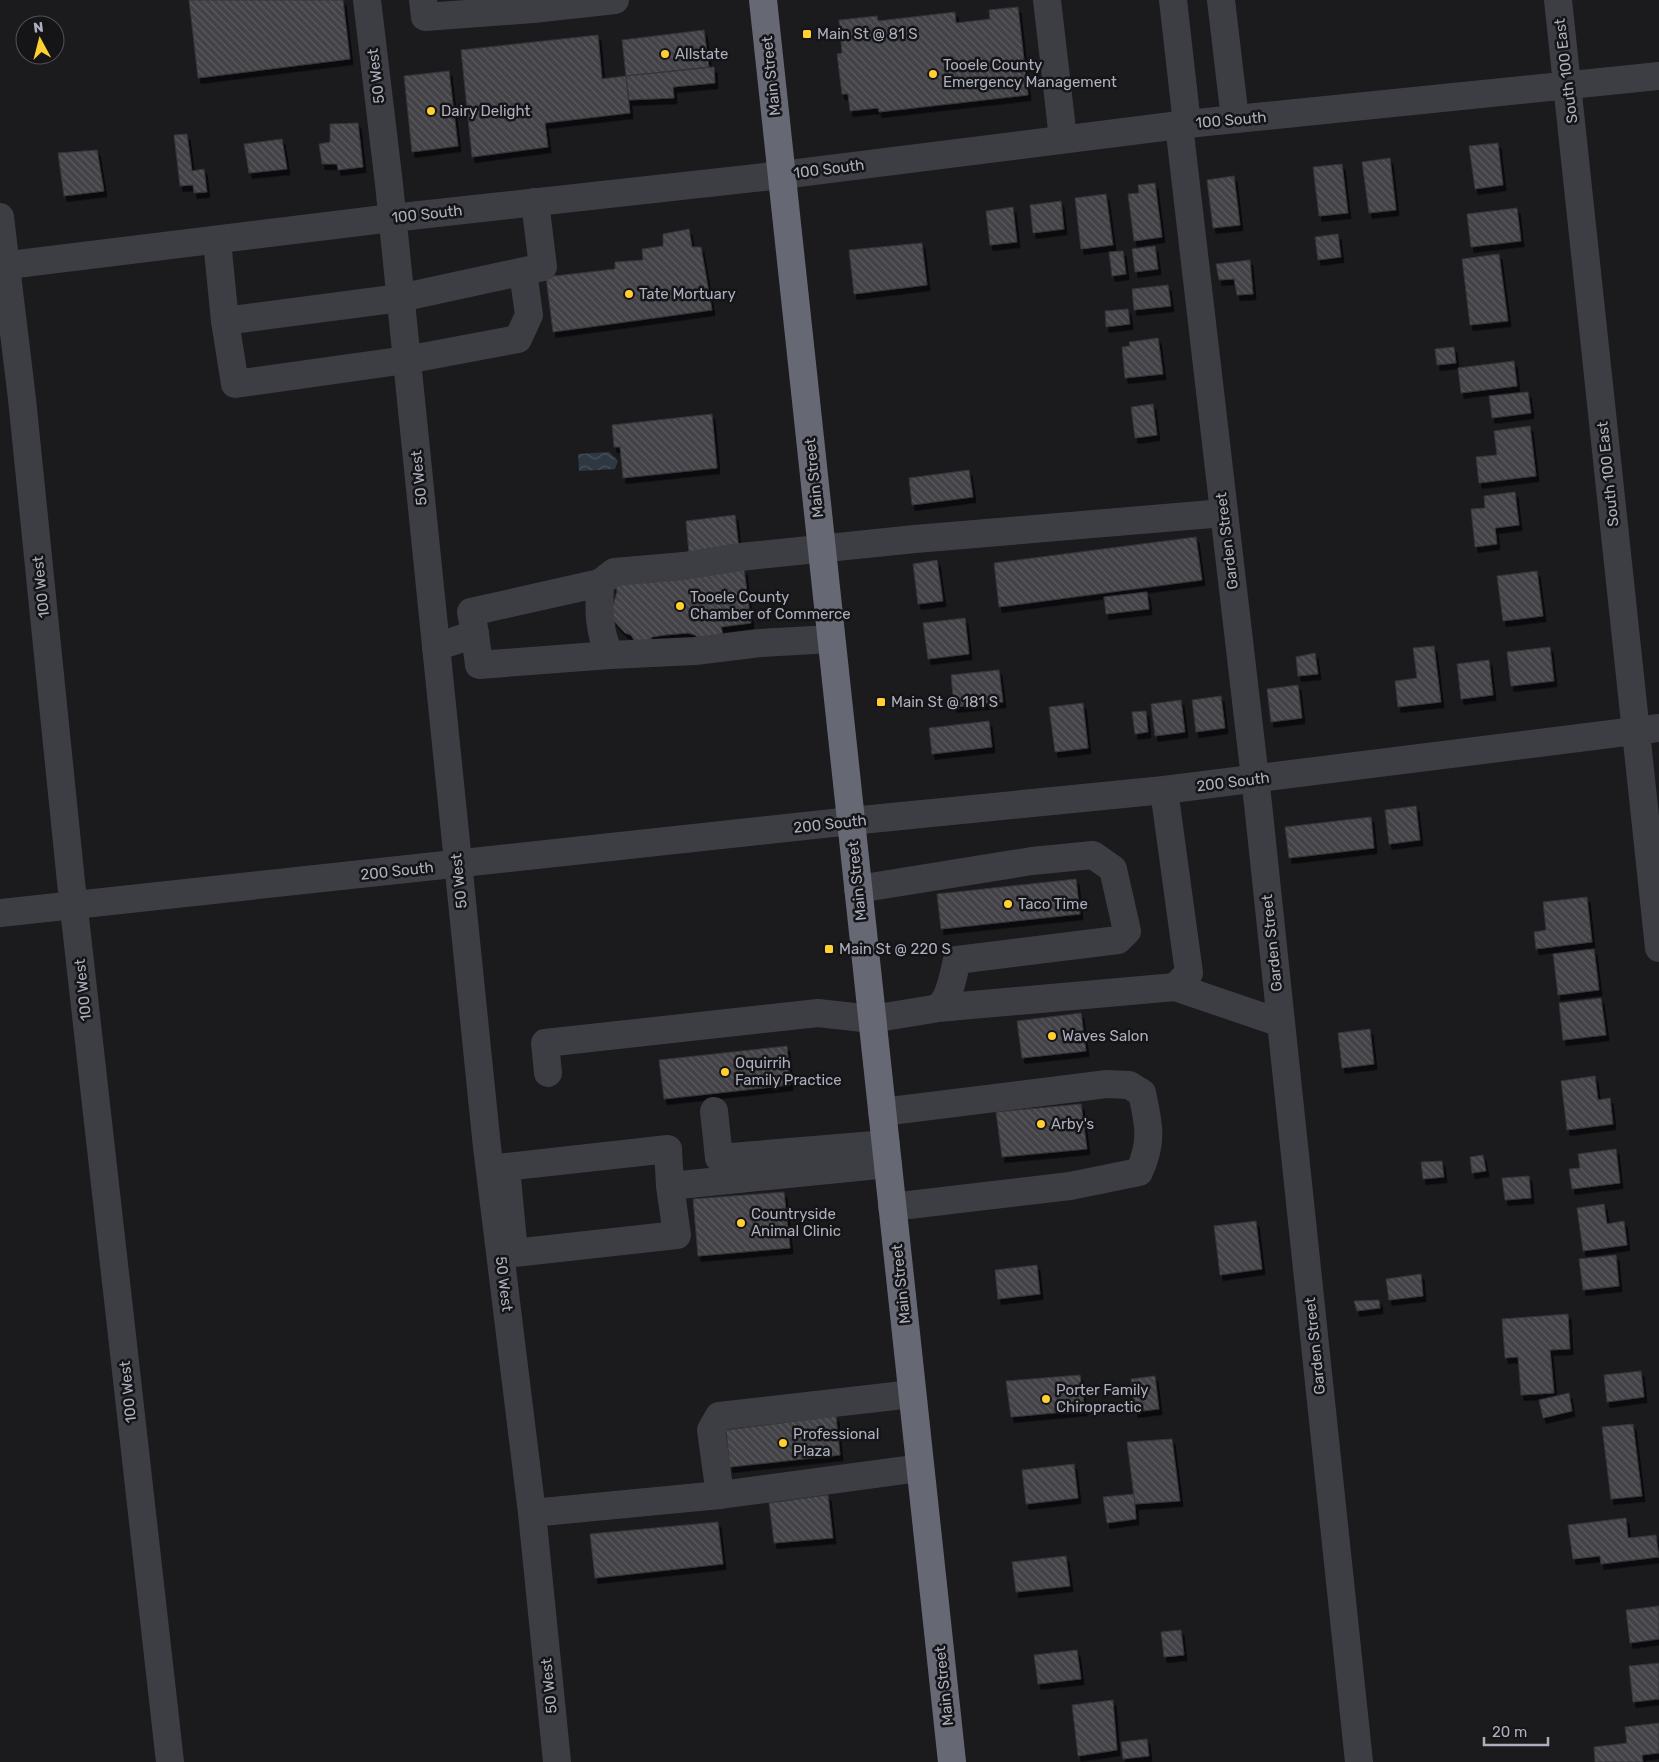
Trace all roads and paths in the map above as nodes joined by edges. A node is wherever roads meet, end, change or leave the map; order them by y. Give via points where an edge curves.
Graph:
1 (367, 0) edge
2 (423, 0) edge
3 (615, 0) edge
4 (763, 0) edge
5 (1047, 0) edge
6 (1173, 0) edge
7 (1222, 0) edge
8 (1558, 0) edge
9 (1659, 76) edge
10 (1568, 87) junction
11 (1235, 119) junction
12 (1183, 124) junction
13 (1063, 138) junction
14 (782, 175) junction
15 (535, 202) junction
16 (0, 217) edge
17 (392, 218) junction
18 (217, 241) junction
19 (3, 265) edge
20 (523, 272) junction
21 (400, 298) junction
22 (225, 321) junction
23 (406, 360) junction
24 (11, 400) edge
25 (1224, 514) junction
26 (822, 549) junction
27 (600, 583) junction
28 (475, 634) junction
29 (831, 639) junction
30 (436, 646) junction
31 (610, 655) junction
32 (1647, 729) edge
33 (1255, 779) junction
34 (1164, 790) junction
35 (851, 822) junction
36 (457, 865) junction
37 (858, 889) junction
38 (74, 903) junction
39 (0, 913) edge
40 (1659, 948) edge
41 (1175, 987) junction
42 (938, 1008) junction
43 (872, 1018) junction
44 (1281, 1023) junction
45 (548, 1073) dead end
46 (714, 1111) dead end
47 (882, 1112) junction
48 (887, 1154) junction
49 (670, 1186) junction
50 (892, 1207) junction
51 (912, 1394) junction
52 (920, 1468) junction
53 (720, 1495) junction
54 (532, 1514) junction
55 (170, 1762) edge
56 (557, 1762) edge
57 (952, 1762) edge
58 (1359, 1762) edge

1 - 17 street, 50 West
2 - 3 street via 425,17
4 - 14 highway, Main Street
5 - 13 street
6 - 12 street, Garden Street
7 - 11 street
8 - 10 street, South 100 East
9 - 10 street, 100 South
10 - 11 street, 100 South
10 - 32 street, South 100 East
11 - 12 street, 100 South
12 - 13 street, 100 South
12 - 25 street, Garden Street
13 - 14 street, 100 South
14 - 15 street, 100 South
14 - 26 highway, Main Street
15 - 17 street, 100 South
15 - 20 street via 543,268
16 - 19 street, 100 West
17 - 18 street, 100 South
17 - 21 street, 50 West
18 - 19 street, 100 South
18 - 22 street
19 - 24 street, 100 West
20 - 21 street
20 - 23 street via 529,315 518,340
21 - 22 street
21 - 23 street, 50 West
22 - 23 street via 235,384
23 - 30 street, 50 West
24 - 38 street, 100 West
25 - 26 street
25 - 33 street, Garden Street
26 - 27 street via 614,572
26 - 29 highway, Main Street
27 - 28 street via 471,612
27 - 31 street via 598,612 602,638
28 - 30 street
28 - 31 street via 479,665
29 - 31 street
29 - 35 highway, Main Street
30 - 36 street, 50 West
32 - 33 street, 200 South
32 - 40 street, South 100 East
33 - 34 street, 200 South
33 - 44 street, Garden Street
34 - 35 street, 200 South
34 - 41 street via 1189,973
35 - 36 street, 200 South
35 - 37 highway, Main Street
36 - 38 street, 200 South
36 - 54 street, 50 West via 488,1157
37 - 42 street via 1032,861 1093,855 1113,869 1127,932 1118,940 957,960 946,998
37 - 43 highway, Main Street
38 - 39 street, 200 South
38 - 55 street, 100 West
41 - 42 street
41 - 44 street
42 - 43 street
43 - 45 street via 818,1013 545,1043
43 - 47 highway, Main Street
44 - 58 street, Garden Street
46 - 48 street via 719,1158
47 - 48 highway, Main Street
47 - 50 street via 1107,1084 1130,1085 1142,1093 1148,1120 1148,1152 1139,1172 1070,1186
48 - 49 street
48 - 50 highway, Main Street
49 - 49 street via 668,1149 506,1167 514,1253 677,1235
50 - 51 highway, Main Street
51 - 52 highway, Main Street
51 - 53 street via 719,1416 711,1430
52 - 53 street
52 - 57 highway, Main Street
53 - 54 street
54 - 56 street, 50 West

